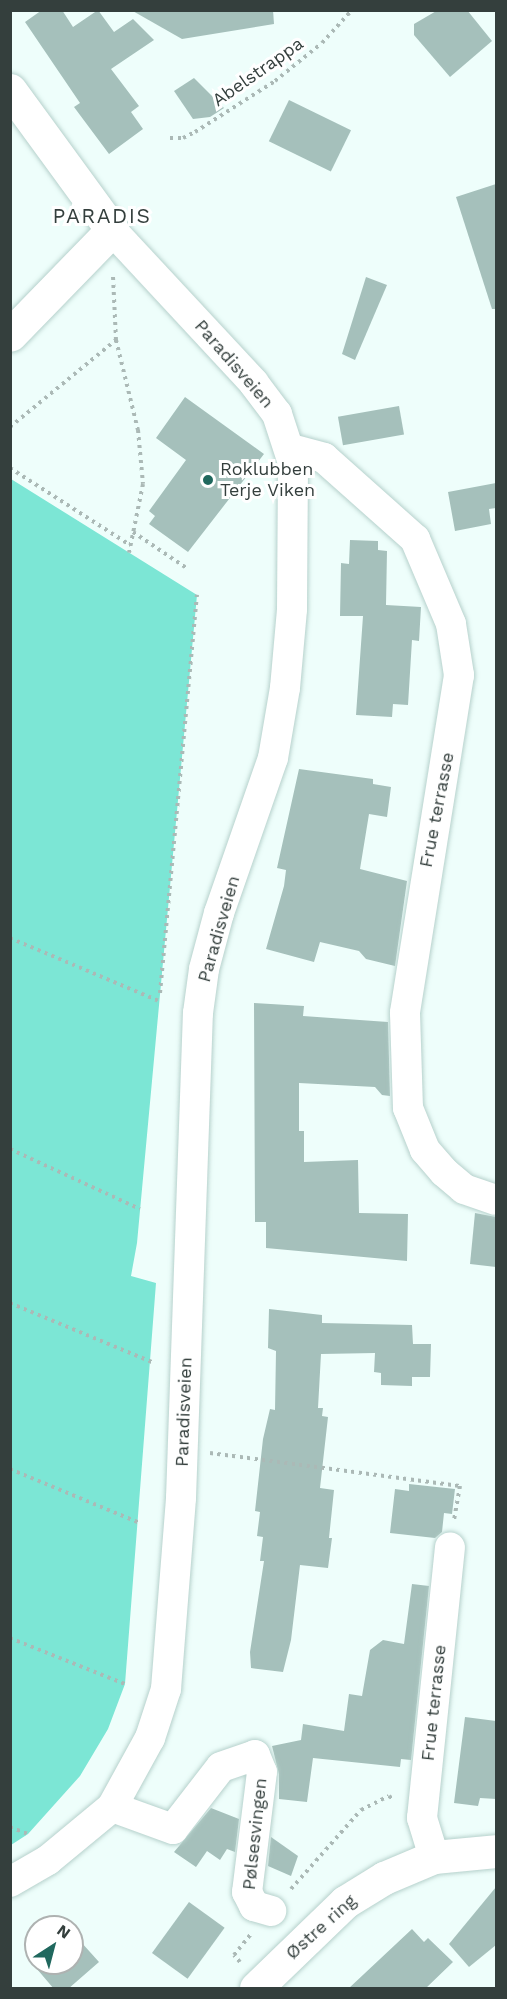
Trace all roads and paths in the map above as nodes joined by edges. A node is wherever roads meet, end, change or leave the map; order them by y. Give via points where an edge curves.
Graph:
1 (352, 10) edge
2 (10, 90) edge
3 (170, 138) dead end
4 (112, 230) junction
5 (10, 335) edge
6 (116, 340) junction
7 (10, 427) edge
8 (291, 449) junction
9 (10, 468) edge
10 (133, 532) junction
11 (130, 545) junction
12 (129, 553) dead end
13 (188, 569) dead end
14 (197, 595) dead end
15 (10, 938) edge
16 (160, 993) dead end
17 (159, 1001) dead end
18 (10, 1149) edge
19 (496, 1200) edge
20 (140, 1209) dead end
21 (10, 1303) edge
22 (152, 1362) dead end
23 (183, 1450) junction
24 (10, 1469) edge
25 (140, 1523) dead end
26 (450, 1546) joint
27 (10, 1638) edge
28 (125, 1684) dead end
29 (112, 1807) junction
30 (422, 1818) junction
31 (10, 1827) edge
32 (28, 1834) dead end
33 (496, 1851) edge
34 (434, 1857) junction
35 (10, 1882) edge
36 (271, 1911) joint
37 (256, 1989) edge

1 - 3 path, Abelstrappa via 322,43 275,81 195,132 183,138
2 - 4 street, Paradisveien
4 - 5 street
4 - 6 path
4 - 8 street, Paradisveien via 254,383 277,414
6 - 7 path
6 - 10 path via 138,430 142,484
8 - 19 street, Frue terrasse via 324,458 415,539 451,624 459,675 405,1013 408,1108 425,1149 444,1172 464,1189
8 - 23 street, Paradisveien via 293,597 285,688 273,758 219,913 204,969 198,1013
9 - 11 path
10 - 11 path
10 - 13 path
11 - 12 path
14 - 16 path
15 - 17 path
18 - 20 path
21 - 22 path
23 - 26 path via 460,1486
23 - 29 street, Paradisveien via 166,1689 150,1738
24 - 25 path
26 - 30 street, Frue terrasse
27 - 28 path
29 - 35 street, Paradisveien via 48,1860
29 - 36 street, Pølsesvingen via 173,1829 221,1767 255,1755 262,1772 247,1892 254,1906
30 - 34 street, Frue terrasse
30 - 36 path, Pølsesvingen via 389,1796 361,1810
31 - 32 path
33 - 34 street, Østre ring
34 - 37 street, Østre ring via 384,1878 345,1902

